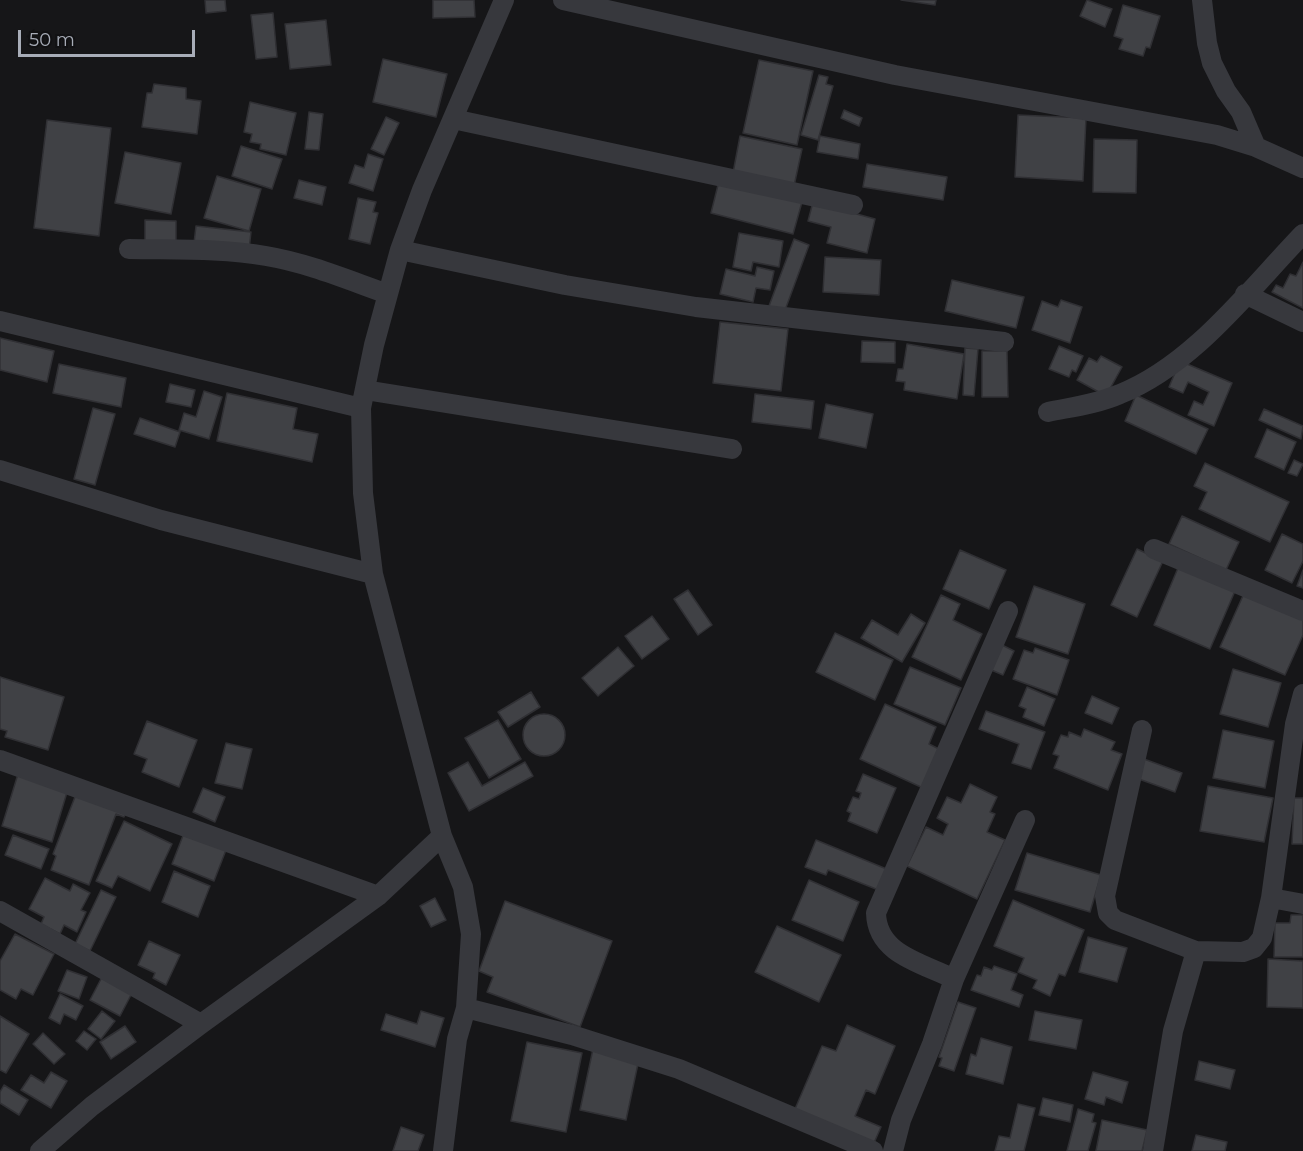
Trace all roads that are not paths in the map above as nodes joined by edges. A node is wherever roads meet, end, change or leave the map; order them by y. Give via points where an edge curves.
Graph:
1 (504, 0) edge
2 (563, 0) edge
3 (1202, 0) edge
4 (453, 119) junction
5 (1256, 147) junction
6 (1303, 168) edge
7 (853, 205) dead end
8 (1303, 234) edge
9 (129, 249) dead end
10 (400, 250) junction
11 (388, 294) junction
12 (1245, 294) junction
13 (0, 321) edge
14 (1303, 322) edge
15 (1004, 342) dead end
16 (363, 399) junction
17 (1048, 412) dead end
18 (732, 449) dead end
19 (0, 470) edge
20 (1154, 549) dead end
21 (373, 573) junction
22 (1008, 611) dead end
23 (1303, 611) edge
24 (1303, 694) edge
25 (1142, 730) dead end
26 (0, 760) edge
27 (1025, 820) dead end
28 (442, 836) junction
29 (378, 896) junction
30 (1271, 898) junction
31 (1303, 903) edge
32 (0, 911) edge
33 (1196, 951) junction
34 (954, 979) junction
35 (466, 1008) junction
36 (201, 1024) junction
37 (40, 1151) edge
38 (443, 1151) edge
39 (873, 1151) edge
40 (894, 1151) edge
41 (1153, 1151) edge

1 - 4 street
2 - 5 street via 895,75 1183,128
3 - 5 street via 1212,63
4 - 7 street
4 - 10 street
5 - 6 street
8 - 12 street
9 - 11 street via 266,256 328,272
10 - 11 street
10 - 15 street via 685,305
11 - 16 street
12 - 14 street
12 - 17 street via 1199,342 1144,382 1095,403
13 - 16 street
16 - 18 street
16 - 21 street via 363,493
19 - 21 street via 161,520
20 - 23 street
21 - 28 street
22 - 34 street via 876,913 880,936 889,948
24 - 30 street via 1295,724
25 - 33 street via 1105,906 1115,920
26 - 29 street
27 - 34 street
28 - 29 street
28 - 35 street via 463,887 471,934
29 - 36 street
30 - 31 street
30 - 33 street via 1262,938 1254,948 1243,952
32 - 36 street
33 - 41 street via 1173,1031
34 - 40 street
35 - 38 street via 457,1039
35 - 39 street via 572,1035 679,1069
36 - 37 street via 92,1106

